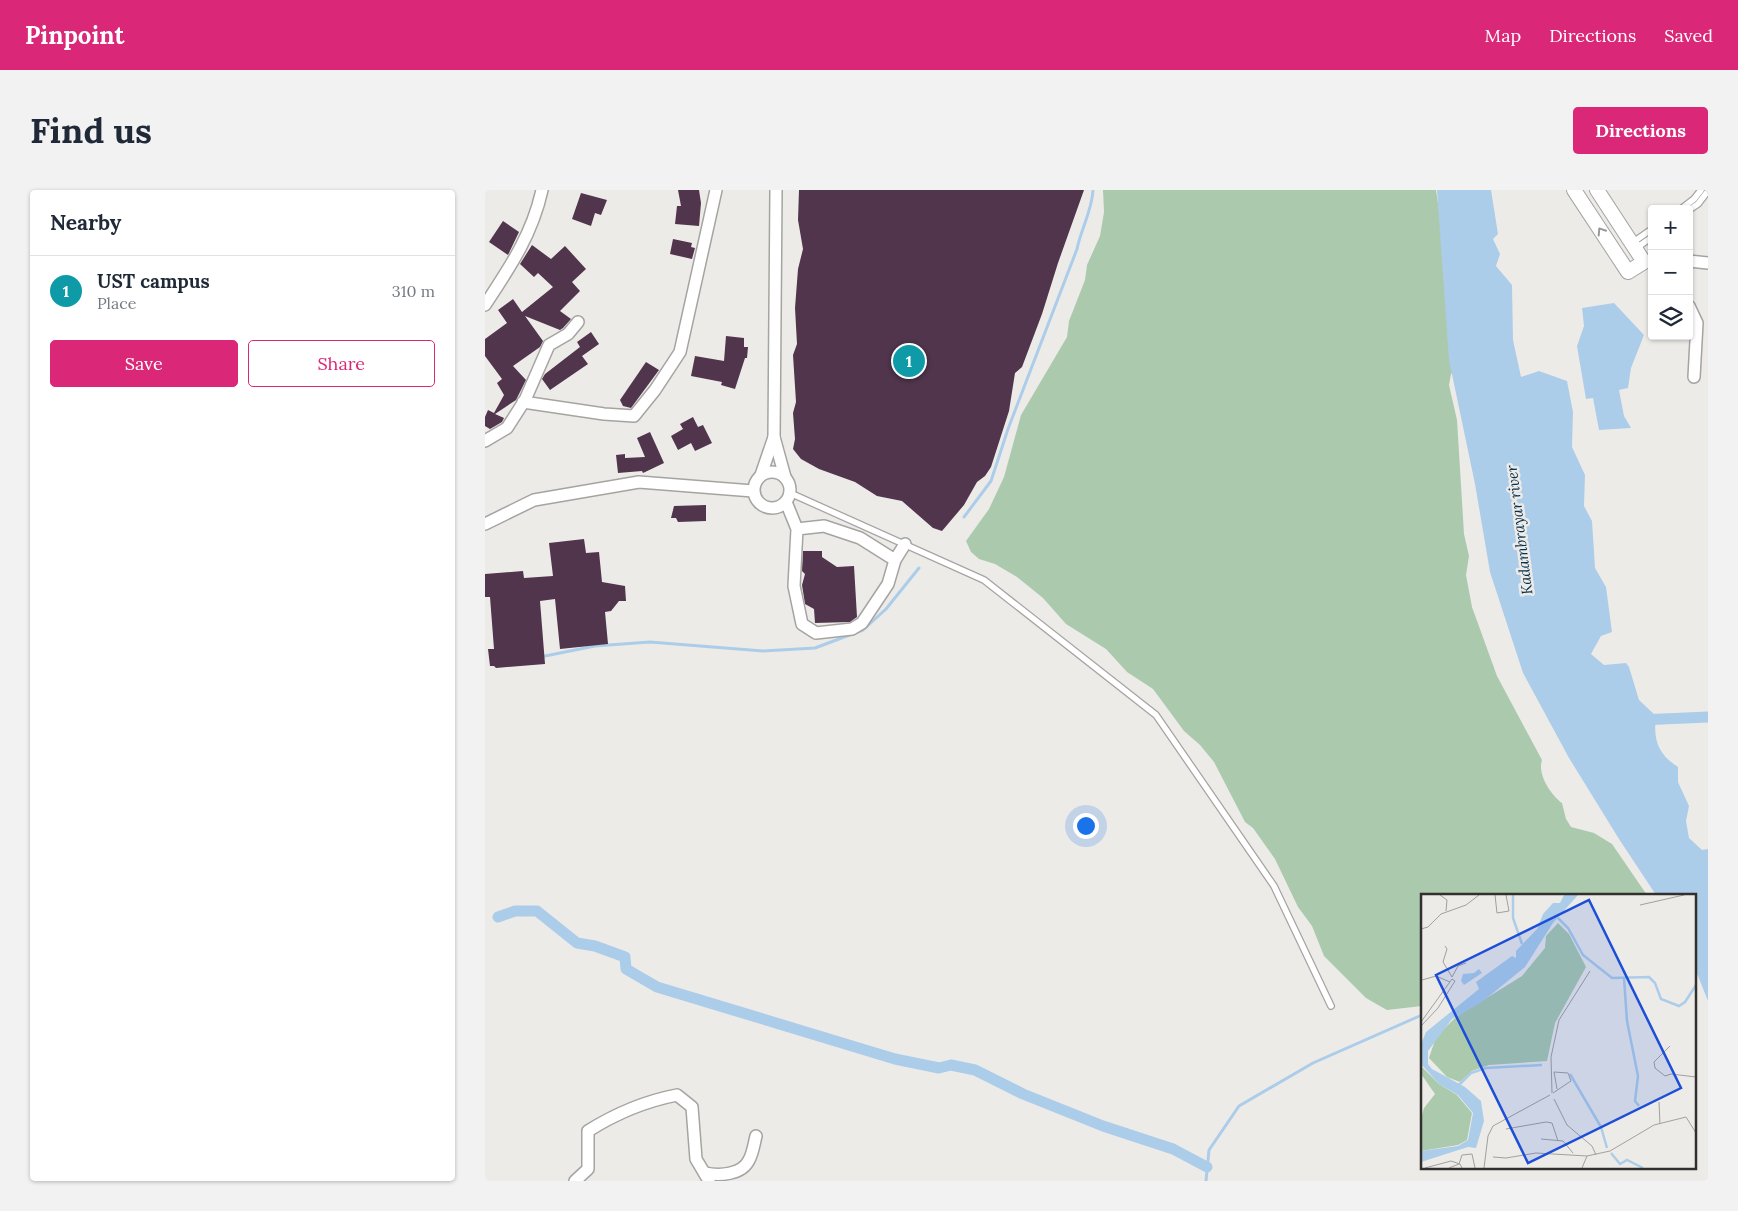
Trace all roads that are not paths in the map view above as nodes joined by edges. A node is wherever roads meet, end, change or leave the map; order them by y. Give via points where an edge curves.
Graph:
1 (542, 190) edge
2 (716, 190) edge
3 (775, 190) edge
4 (1574, 190) edge
5 (1597, 190) edge
6 (1701, 190) edge
7 (1708, 191) edge
8 (1687, 205) edge
9 (1693, 207) edge
10 (1648, 233) edge
11 (1648, 239) edge
12 (1634, 246) junction
13 (1693, 261) edge
14 (1648, 263) edge
15 (1708, 263) edge
16 (485, 305) edge
17 (1693, 314) edge
18 (578, 322) dead end
19 (1695, 377) dead end
20 (523, 402) junction
21 (774, 437) junction
22 (485, 440) edge
23 (761, 475) junction
24 (785, 477) junction
25 (753, 491) junction
26 (788, 498) junction
27 (485, 524) edge
28 (797, 529) junction
29 (905, 544) junction
30 (895, 560) junction
31 (1331, 1006) dead end
32 (756, 1136) dead end
33 (707, 1177) edge
34 (575, 1181) edge

1 - 16 street via 518,256
2 - 20 street via 680,352 634,416
3 - 21 street
14 -> 4 street via 1628,272
5 - 12 street
6 - 8 lane
7 - 9 lane
10 - 12 lane
11 - 12 lane
12 - 14 street
13 - 15 street
17 - 19 street via 1697,322
18 - 20 street via 568,334 549,346
20 - 22 street via 507,428
21 - 23 street
21 - 24 street
23 - 24 street via 769,471
23 - 25 street
24 - 26 street via 789,485
25 - 26 street via 762,506 770,508 779,507
25 - 27 street via 639,482 533,500
26 - 28 street
26 - 29 lane
28 - 30 street via 824,526 859,538
28 - 30 street via 794,586 803,624 816,633 851,629 862,623 888,584
29 - 30 street
29 - 31 lane via 984,580 1156,715 1274,886
32 - 33 street via 749,1160 742,1169
33 - 34 street via 696,1159 692,1107 677,1095 603,1121 589,1131 588,1169

